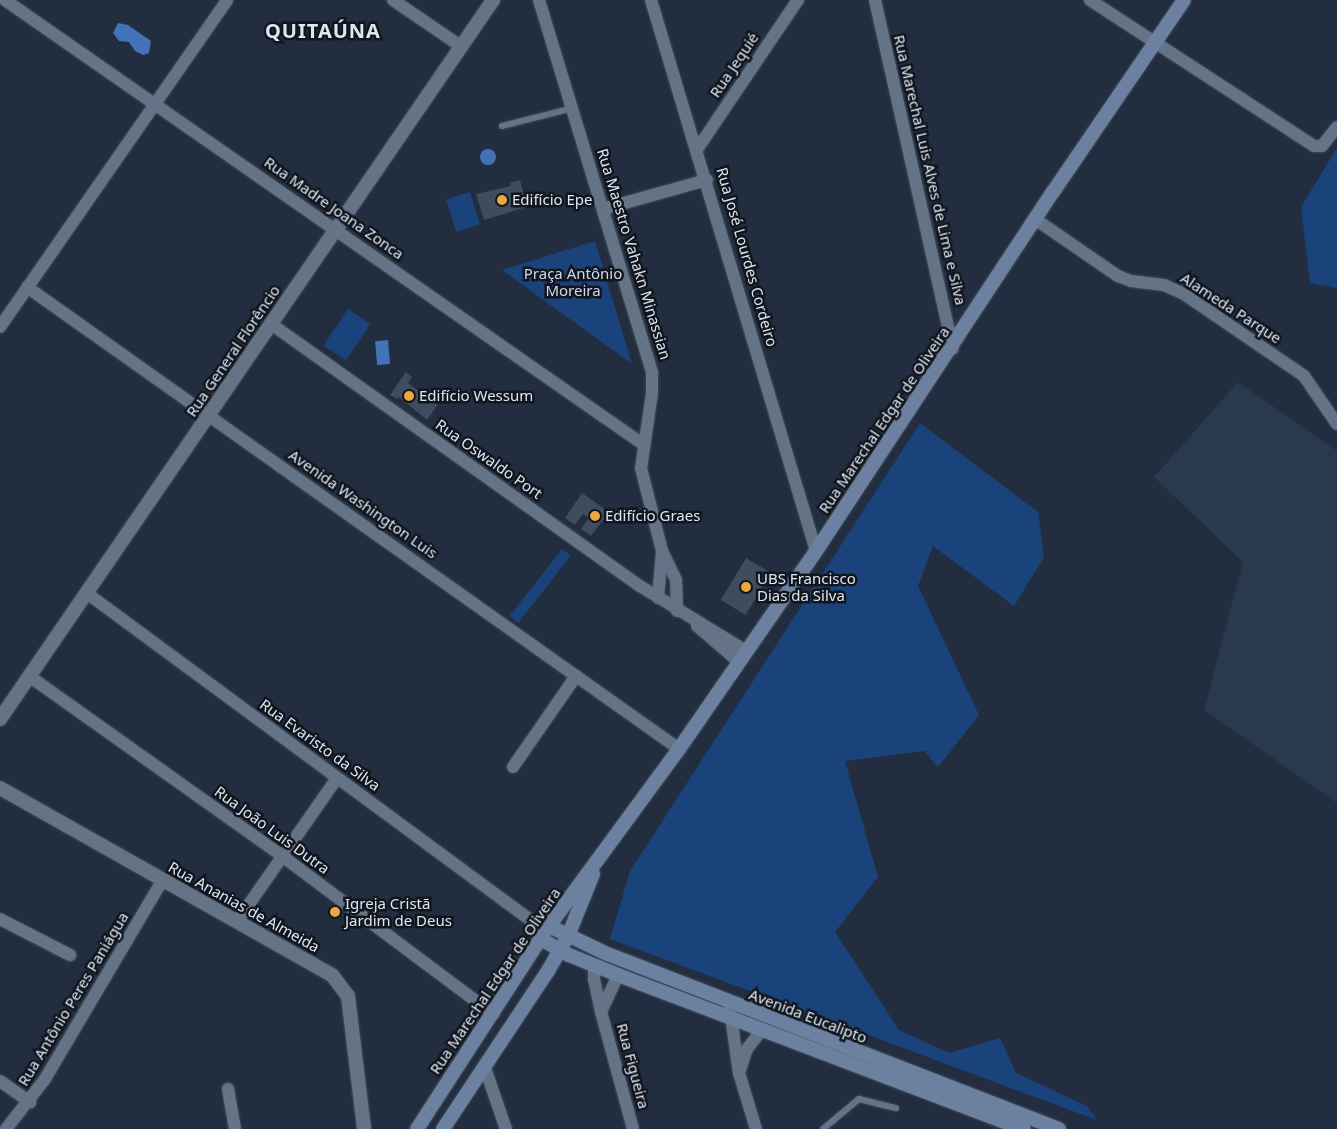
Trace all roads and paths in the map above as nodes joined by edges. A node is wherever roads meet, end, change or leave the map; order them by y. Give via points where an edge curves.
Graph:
1 (5, 0) edge
2 (227, 0) edge
3 (393, 0) edge
4 (493, 0) edge
5 (539, 0) edge
6 (651, 0) edge
7 (798, 0) edge
8 (875, 0) edge
9 (1090, 0) edge
10 (1184, 0) edge
11 (1156, 42) junction
12 (462, 47) junction
13 (155, 103) junction
14 (573, 108) junction
15 (502, 126) dead end
16 (1337, 127) edge
17 (698, 148) junction
18 (707, 180) junction
19 (604, 208) junction
20 (1035, 219) junction
21 (336, 230) junction
22 (27, 287) junction
23 (271, 324) junction
24 (0, 327) edge
25 (952, 348) junction
26 (210, 414) junction
27 (1337, 424) edge
28 (644, 444) junction
29 (808, 524) junction
30 (829, 532) junction
31 (662, 551) junction
32 (816, 551) junction
33 (88, 594) junction
34 (658, 598) junction
35 (677, 611) junction
36 (742, 656) junction
37 (29, 676) junction
38 (576, 676) junction
39 (0, 719) edge
40 (679, 749) junction
41 (513, 767) dead end
42 (337, 778) junction
43 (0, 788) edge
44 (602, 853) junction
45 (282, 856) junction
46 (162, 881) junction
47 (0, 919) edge
48 (238, 920) junction
49 (533, 922) junction
50 (549, 926) junction
51 (568, 936) junction
52 (541, 940) junction
53 (559, 950) junction
54 (70, 955) dead end
55 (594, 965) junction
56 (618, 975) junction
57 (729, 1002) junction
58 (601, 1012) junction
59 (493, 1014) junction
60 (730, 1018) junction
61 (762, 1030) junction
62 (485, 1068) junction
63 (739, 1073) junction
64 (0, 1081) edge
65 (228, 1090) dead end
66 (30, 1102) junction
67 (896, 1108) dead end
68 (6, 1129) edge
69 (235, 1129) edge
70 (364, 1129) edge
71 (417, 1129) edge
72 (443, 1129) edge
73 (506, 1129) edge
74 (633, 1129) edge
75 (756, 1129) edge
76 (823, 1129) edge
77 (1024, 1129) edge
78 (1059, 1129) edge

1 - 13 street, Rua Madre Joana Zonca
2 - 13 street
3 - 12 street
4 - 12 street, Rua General Florêncio
5 - 14 street, Rua Maestro Vahakn Minassian
6 - 17 street, Rua José Lourdes Cordeiro
7 - 17 street, Rua Jequié
8 - 25 street, Rua Marechal Luis Alves de Lima e Silva
9 - 11 street
10 - 11 main road, Rua Marechal Edgar de Oliveira
11 - 16 street via 1314,146 1322,146
11 - 20 main road, Rua Marechal Edgar de Oliveira
12 - 21 street, Rua General Florêncio
13 - 21 street, Rua Madre Joana Zonca
13 - 22 street
14 - 15 lane
14 - 19 street, Rua Maestro Vahakn Minassian
17 - 18 street, Rua José Lourdes Cordeiro
18 - 19 street
18 - 29 street, Rua José Lourdes Cordeiro
19 - 28 street, Rua Maestro Vahakn Minassian via 652,373
20 - 25 main road, Rua Marechal Edgar de Oliveira
20 - 27 street, Alameda Parque via 1118,276 1169,286 1200,305 1304,376
21 - 23 street, Rua General Florêncio
21 - 28 street, Rua Madre Joana Zonca
22 - 24 street
22 - 26 street, Avenida Washington Luis
23 - 26 street, Rua General Florêncio
23 - 34 street, Rua Oswaldo Port
25 - 30 main road, Rua Marechal Edgar de Oliveira
26 - 33 street, Rua General Florêncio
26 - 38 street, Avenida Washington Luis
28 - 31 street, Rua Maestro Vahakn Minassian via 641,468 644,488
29 - 30 street
29 - 32 street, Rua José Lourdes Cordeiro
30 - 32 main road, Rua Marechal Edgar de Oliveira
31 - 34 street, Rua Maestro Vahakn Minassian
31 - 35 street, Rua Maestro Vahakn Minassian via 676,580
32 - 36 main road, Rua Marechal Edgar de Oliveira
33 - 37 street, Rua General Florêncio
33 - 42 street, Rua Evaristo da Silva
34 - 35 street, Rua Oswaldo Port
35 - 36 street, Rua Oswaldo Port
36 - 40 main road, Rua Marechal Edgar de Oliveira
37 - 39 street, Rua General Florêncio
37 - 45 street, Rua João Luis Dutra
38 - 40 street, Avenida Washington Luis
38 - 41 street
40 - 44 main road, Rua Marechal Edgar de Oliveira
42 - 45 street
42 - 49 street, Rua Evaristo da Silva
43 - 46 street, Rua Ananias de Almeida
44 - 50 main road, Rua Marechal Edgar de Oliveira
44 - 51 main road, Rua Marechal Edgar de Oliveira
45 - 48 street
45 - 59 street, Rua João Luis Dutra
46 - 48 street, Rua Ananias de Almeida
46 - 66 street, Rua Antônio Peres Paniágua
47 - 54 street
48 - 70 street, Rua Ananias de Almeida via 332,975 342,986 348,996
49 - 50 street, Rua Evaristo da Silva
49 - 52 street, Rua Evaristo da Silva
50 - 51 main road, Avenida Eucalipto
50 - 52 main road, Rua Marechal Edgar de Oliveira
51 - 53 main road, Rua Marechal Edgar de Oliveira
51 - 57 main road, Avenida Eucalipto
52 - 53 main road, Avenida Eucalipto
52 - 59 main road, Rua Marechal Edgar de Oliveira
53 - 55 main road, Avenida Eucalipto
53 - 62 main road, Rua Marechal Edgar de Oliveira
55 - 56 main road, Avenida Eucalipto
55 - 58 street, Rua Figueira
56 - 58 street, Rua Figueira
56 - 60 main road, Avenida Eucalipto
57 - 60 street
57 - 78 main road, Avenida Eucalipto
58 - 74 street, Rua Figueira
59 - 71 main road, Rua Marechal Edgar de Oliveira
60 - 61 main road, Avenida Eucalipto
60 - 63 street
61 - 63 street via 747,1049
61 - 77 main road, Avenida Eucalipto
62 - 72 main road, Rua Marechal Edgar de Oliveira
62 - 73 street
63 - 75 street
64 - 66 street
65 - 69 street
66 - 68 street, Rua Antônio Peres Paniágua
67 - 76 lane via 860,1099

